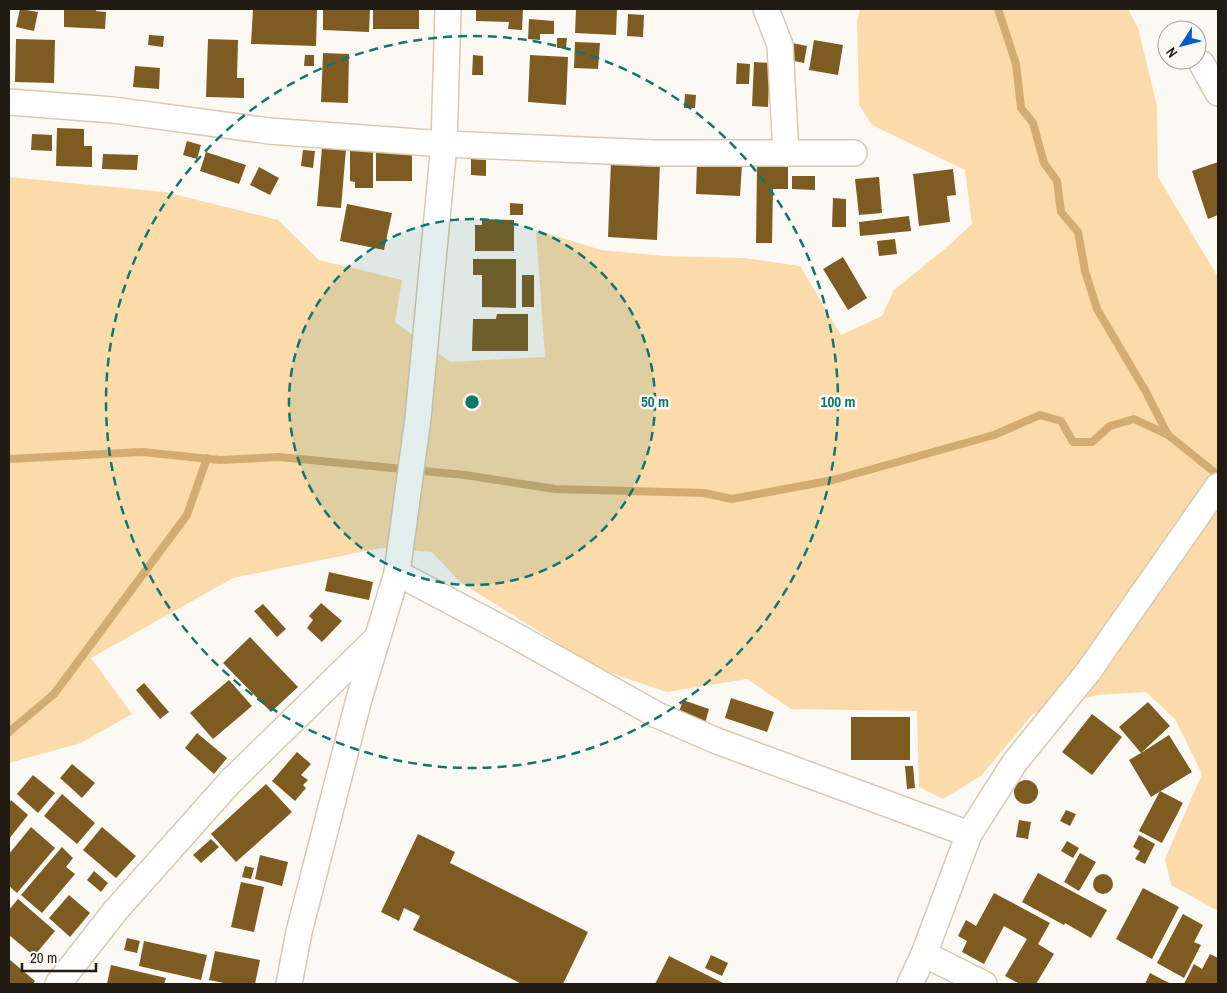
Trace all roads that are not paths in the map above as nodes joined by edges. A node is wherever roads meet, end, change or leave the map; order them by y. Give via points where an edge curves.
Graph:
1 (448, 9) edge
2 (766, 9) edge
3 (1205, 70) edge
4 (1218, 94) edge
5 (9, 102) edge
6 (444, 144) junction
7 (786, 153) junction
8 (854, 153) dead end
9 (1212, 495) edge
10 (397, 573) junction
11 (377, 638) junction
12 (969, 834) junction
13 (924, 954) junction
14 (58, 984) edge
15 (289, 984) edge
16 (910, 984) edge
17 (984, 984) edge

1 - 6 street
2 - 7 street via 780,45
3 - 4 street
5 - 6 street via 113,110 269,131
6 - 7 street via 654,153
6 - 10 street via 418,418
7 - 8 street
9 - 12 street via 1088,672 1015,762
10 - 11 street
10 - 12 street via 657,715 717,741
11 - 14 street via 230,782 116,910
11 - 15 street via 299,932
12 - 13 street
13 - 16 street
13 - 17 street

